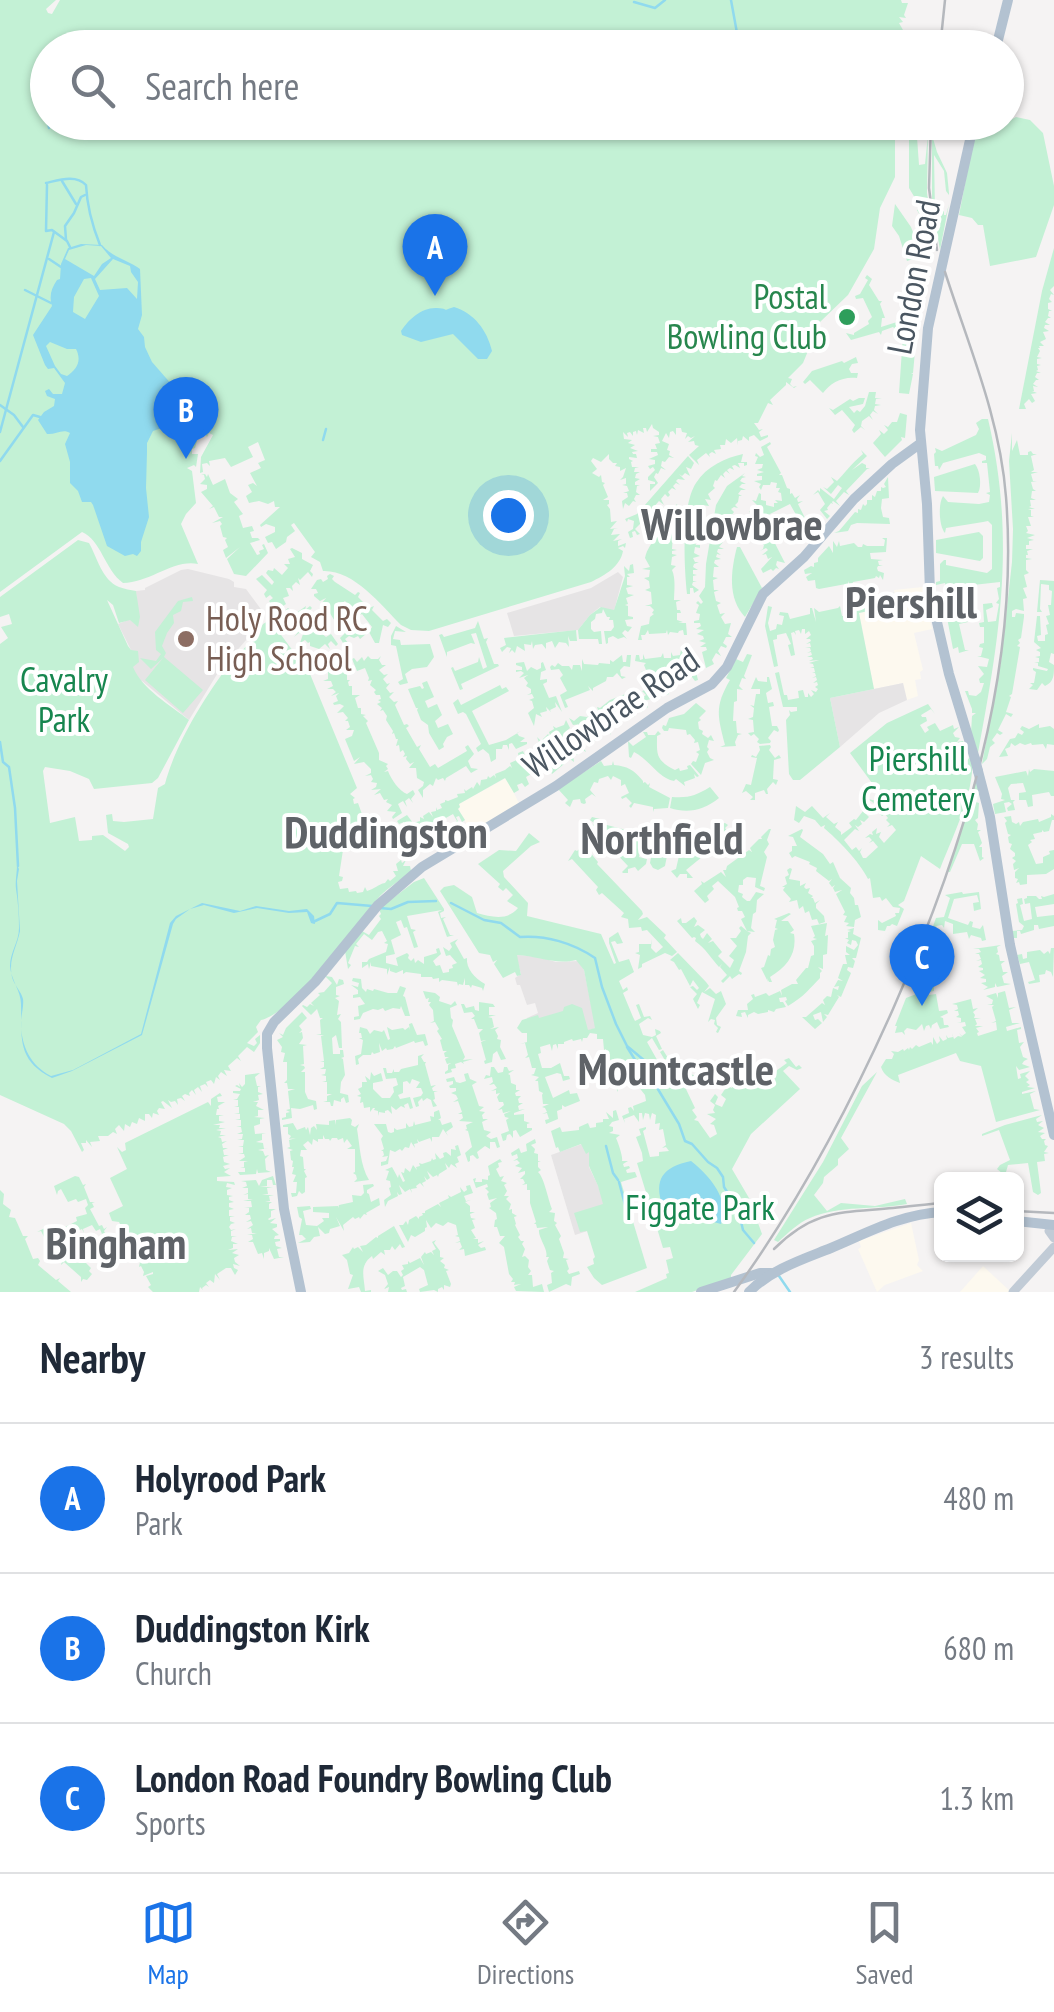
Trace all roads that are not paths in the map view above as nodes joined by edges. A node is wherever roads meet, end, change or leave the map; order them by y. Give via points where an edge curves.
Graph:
1 (1008, 0) edge
2 (1000, 30) edge
3 (970, 140) edge
4 (921, 443) junction
5 (1054, 1135) edge
6 (934, 1213) edge
7 (1024, 1223) edge
8 (1052, 1229) edge
9 (1054, 1250) edge
10 (772, 1273) junction
11 (301, 1292) edge
12 (701, 1292) edge
13 (749, 1292) edge
14 (1014, 1292) edge

1 - 2 main road
3 - 4 main road, London Road via 927,336
4 - 5 main road, London Road, bridge via 930,592 990,817 1010,945
4 - 11 main road, Willowbrae Road via 854,499 768,589 712,684 422,867 376,907 272,1024 267,1036 284,1208
6 - 10 main road via 887,1224
7 - 8 main road
9 - 14 main road
10 - 12 main road
10 - 13 main road

